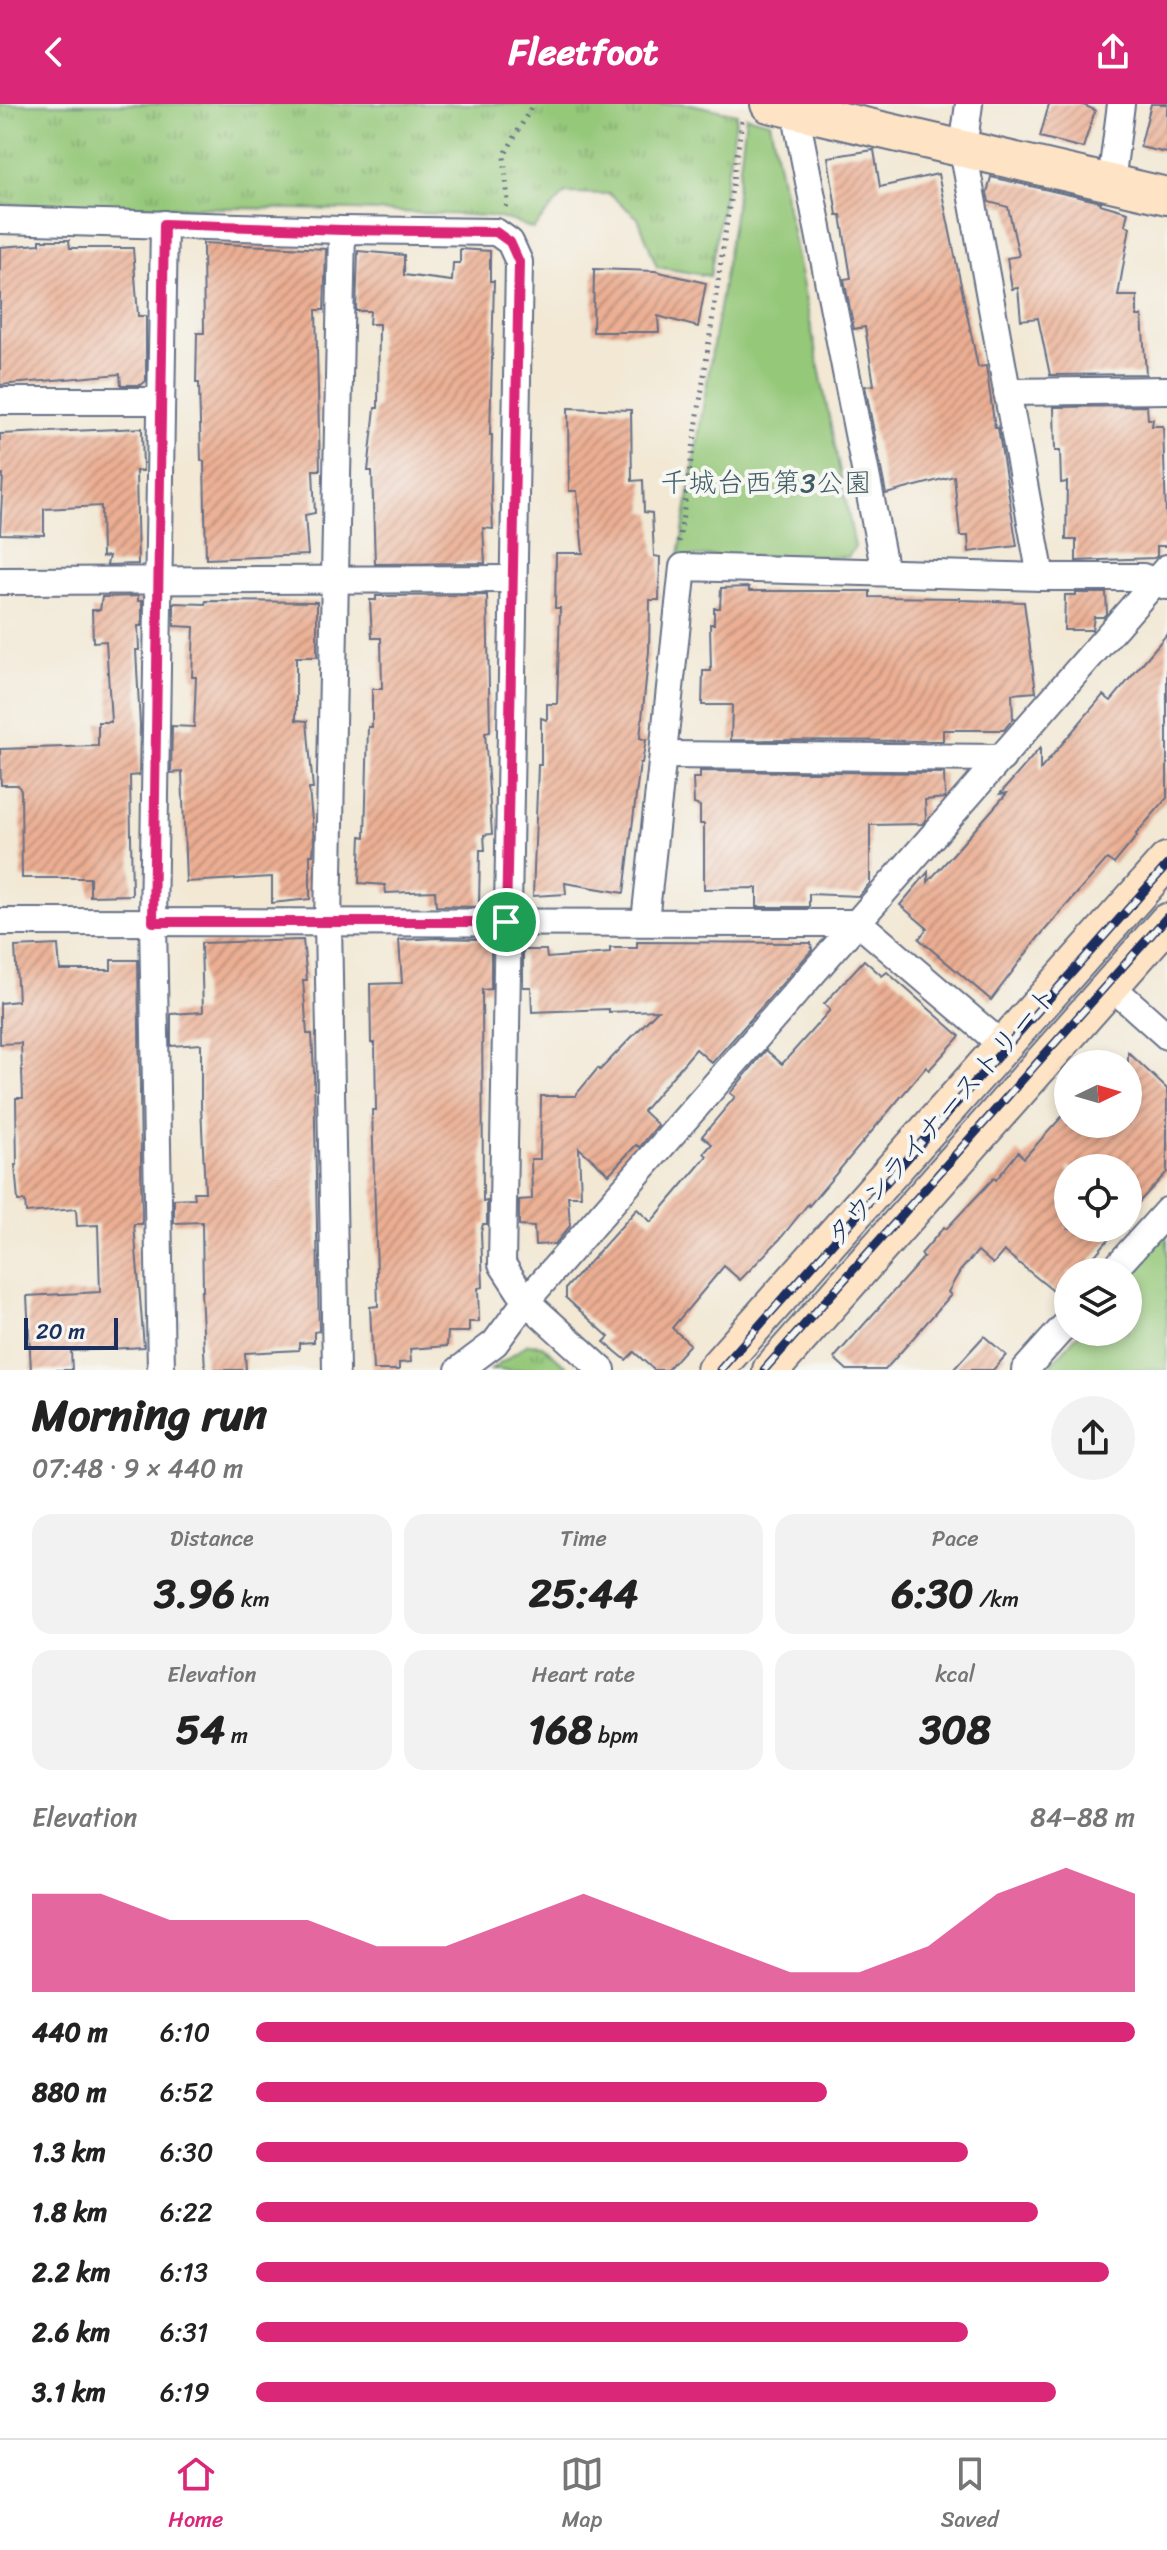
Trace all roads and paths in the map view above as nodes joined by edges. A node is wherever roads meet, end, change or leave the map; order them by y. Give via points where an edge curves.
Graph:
1 (533, 104) edge
2 (969, 104) edge
3 (1121, 104) edge
4 (769, 111) edge
5 (963, 149) junction
6 (1111, 183) junction
7 (1167, 196) edge
8 (0, 220) edge
9 (164, 224) junction
10 (342, 230) junction
11 (496, 232) junction
12 (1167, 390) edge
13 (1007, 392) junction
14 (0, 401) edge
15 (161, 401) junction
16 (683, 567) junction
17 (885, 572) junction
18 (1041, 577) junction
19 (1163, 578) edge
20 (513, 579) junction
21 (158, 580) junction
22 (335, 580) junction
23 (0, 581) edge
24 (663, 755) junction
25 (1002, 758) junction
26 (1167, 861) edge
27 (645, 921) junction
28 (0, 922) edge
29 (153, 922) junction
30 (328, 922) junction
31 (506, 922) junction
32 (1167, 922) edge
33 (859, 923) junction
34 (1111, 986) junction
35 (1167, 1036) edge
36 (1002, 1045) junction
37 (1167, 1211) edge
38 (1125, 1258) edge
39 (526, 1301) junction
40 (1054, 1338) edge
41 (161, 1370) edge
42 (336, 1370) edge
43 (459, 1370) edge
44 (602, 1370) edge
45 (715, 1370) edge
46 (771, 1370) edge
47 (1025, 1370) edge

1 - 11 path via 504,156 508,202
2 - 5 street
3 - 6 street
4 - 5 street
4 - 16 path via 678,555
4 - 17 street
5 - 6 street
5 - 13 street
6 - 7 street
8 - 9 street
9 - 10 street
9 - 15 street
10 - 11 street
10 - 22 street
11 - 20 street via 510,242 519,262
12 - 13 street
13 - 18 street
14 - 15 street
15 - 21 street
16 - 17 street
16 - 24 street
17 - 18 street
18 - 19 street
19 - 25 street
20 - 22 street
20 - 31 street
21 - 22 street
21 - 23 street
21 - 29 street
22 - 30 street
24 - 25 street
24 - 27 street
25 - 33 street
26 - 36 street, タウンライナーストリート
27 - 31 street
27 - 33 street
28 - 29 street
29 - 30 street
29 - 41 street
30 - 31 street
30 - 42 street
31 - 39 street via 502,1264
32 - 34 street, タウンライナーストリート
33 - 36 street
33 - 39 street
34 - 35 street
34 - 46 street, タウンライナーストリート
36 - 45 street, タウンライナーストリート
37 - 38 street
39 - 43 street via 495,1343
39 - 44 street
40 - 47 street

